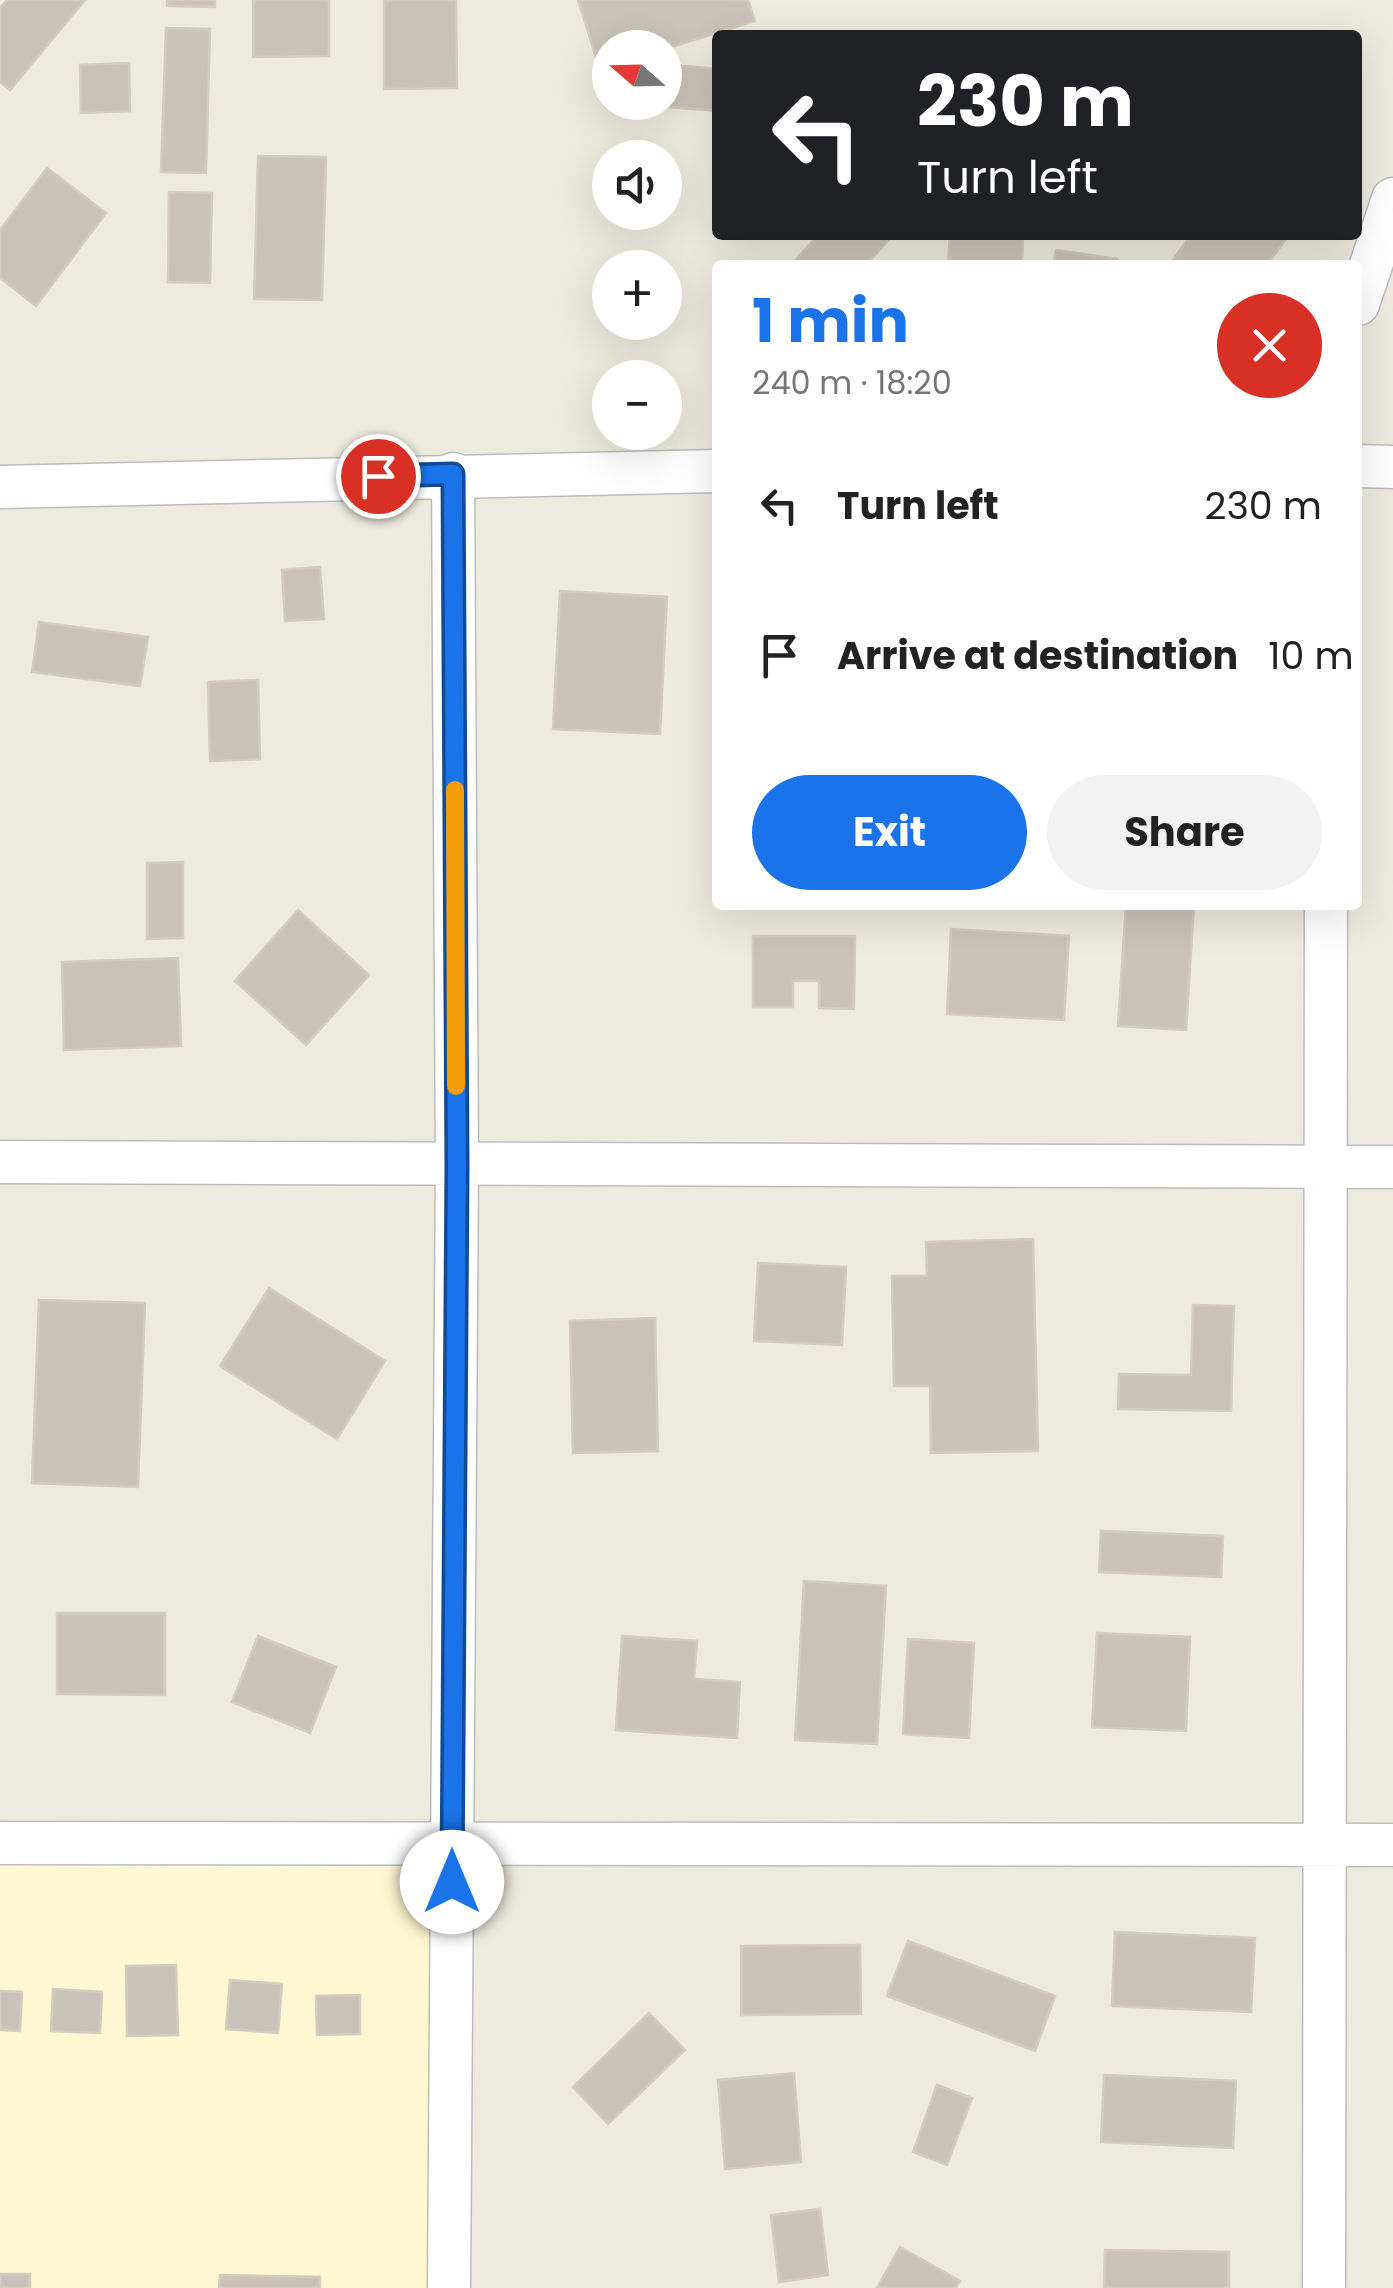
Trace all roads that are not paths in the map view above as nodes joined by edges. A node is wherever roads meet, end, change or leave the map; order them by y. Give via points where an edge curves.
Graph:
1 (1393, 199) edge
2 (1362, 292) edge
3 (1362, 466) edge
4 (1393, 468) edge
5 (712, 472) edge
6 (453, 474) junction
7 (0, 487) edge
8 (1326, 910) edge
9 (0, 1162) edge
10 (457, 1166) junction
11 (1325, 1166) junction
12 (1393, 1166) edge
13 (0, 1843) edge
14 (453, 1844) junction
15 (1322, 1844) junction
16 (1393, 1845) edge
17 (450, 2288) edge
18 (1324, 2288) edge

1 - 2 street
3 - 4 street
5 - 6 street
6 - 7 street
6 - 10 street
8 - 11 street
9 - 10 street
10 - 11 street
10 - 14 street
11 - 12 street
11 - 15 street
13 - 14 street
14 - 15 street
14 - 17 street
15 - 16 street
15 - 18 street

